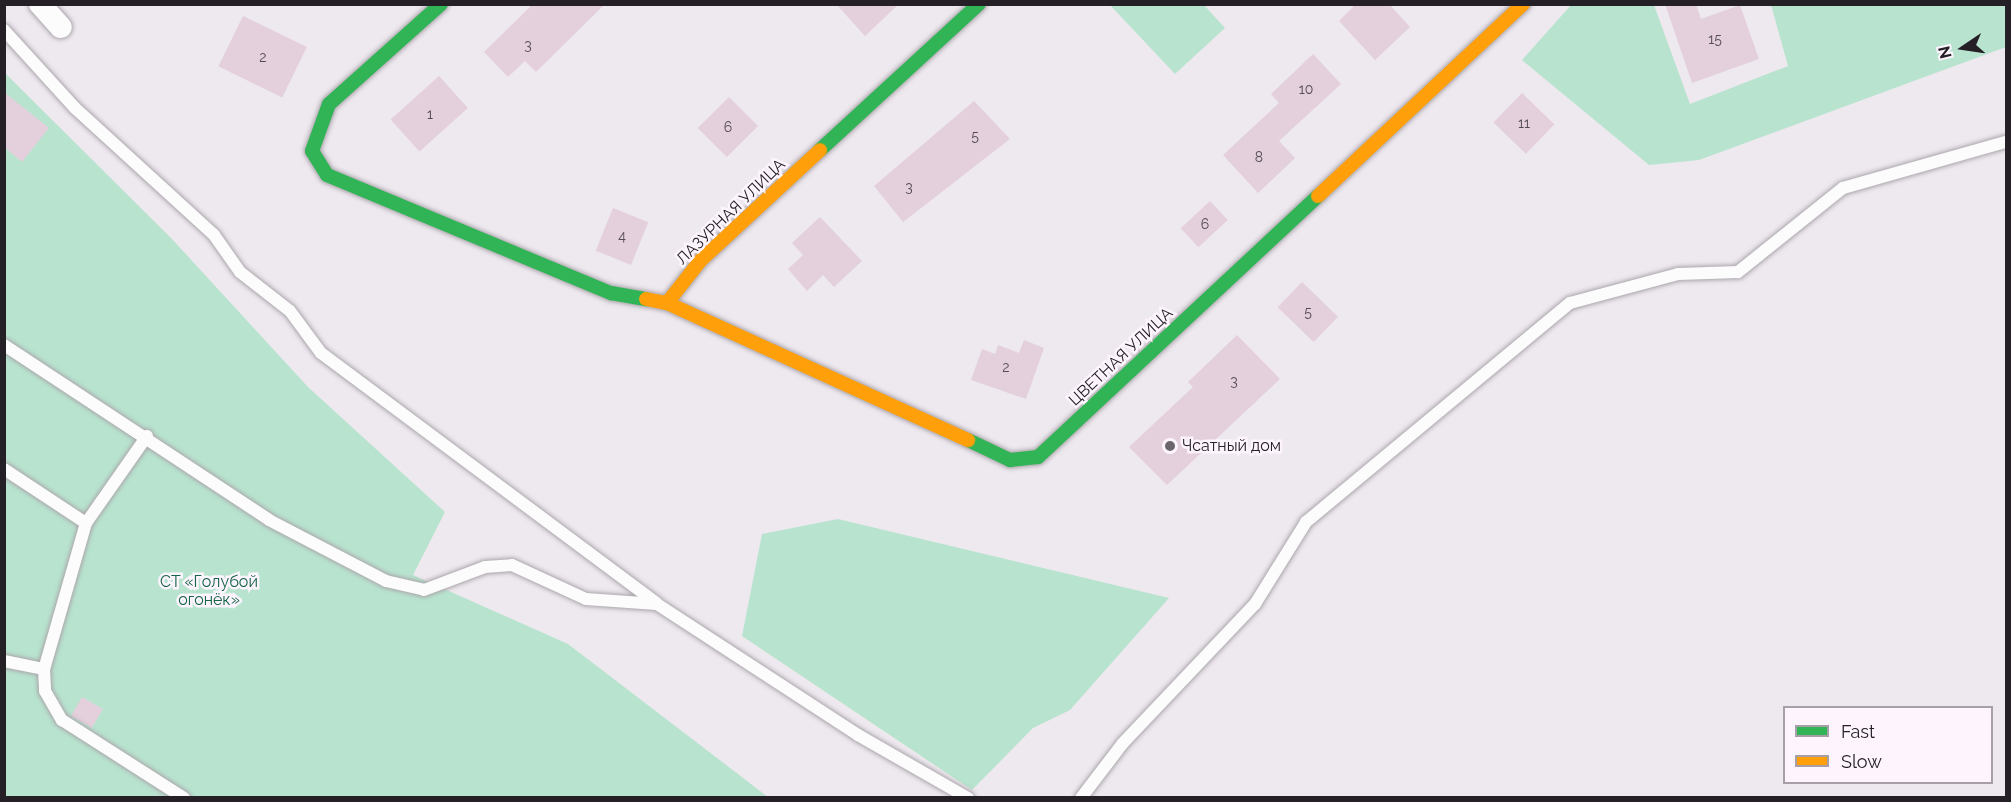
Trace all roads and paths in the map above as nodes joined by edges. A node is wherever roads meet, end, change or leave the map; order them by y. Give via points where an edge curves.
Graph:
1 (40, 4) edge
2 (441, 4) edge
3 (978, 4) edge
4 (1523, 4) edge
5 (62, 27) dead end
6 (4, 30) edge
7 (2007, 142) edge
8 (667, 303) junction
9 (4, 345) edge
10 (147, 436) junction
11 (4, 469) edge
12 (86, 523) junction
13 (657, 604) junction
14 (4, 661) edge
15 (44, 669) junction
16 (184, 798) edge
17 (968, 798) edge
18 (1081, 798) edge

1 - 5 street
2 - 8 street via 329,104 312,152 327,175 611,293
3 - 8 street, ЛАЗУРНАЯ УЛИЦА via 701,260
4 - 8 street, ЦВЕТНАЯ УЛИЦА via 1038,457 1010,460 714,320
6 - 13 lane via 75,108 214,235 240,272 290,311 321,353
7 - 18 lane via 1843,188 1738,272 1678,274 1569,303 1306,522 1255,604 1123,743
9 - 10 lane
10 - 12 lane
10 - 13 lane via 269,520 386,581 424,590 485,567 512,565 586,599
11 - 12 lane
12 - 15 lane
13 - 17 lane via 858,735
14 - 15 lane
15 - 16 lane via 45,691 62,720

